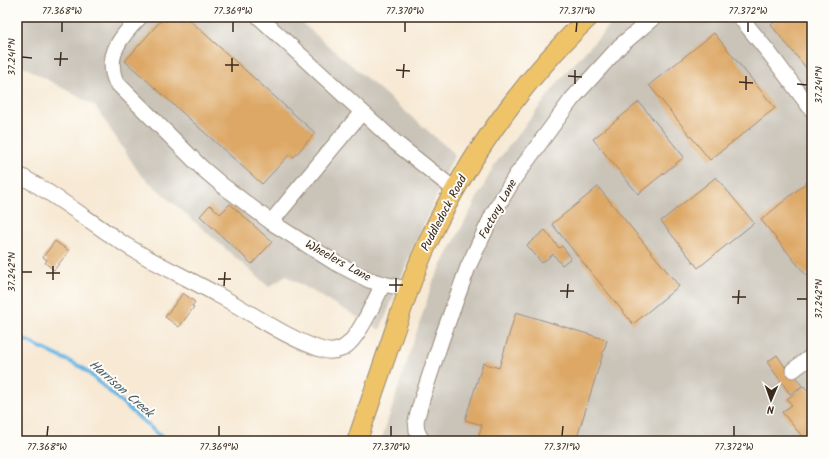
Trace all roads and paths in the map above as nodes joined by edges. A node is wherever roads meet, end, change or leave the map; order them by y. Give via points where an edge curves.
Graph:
1 (140, 17) edge
2 (259, 17) edge
3 (589, 17) edge
4 (654, 17) edge
5 (740, 17) edge
6 (812, 110) edge
7 (362, 112) junction
8 (17, 174) edge
9 (455, 190) junction
10 (272, 222) junction
11 (383, 284) junction
12 (408, 289) junction
13 (812, 356) edge
14 (794, 370) dead end
15 (358, 441) edge
16 (422, 441) edge

1 - 10 street, Wheelers Lane via 121,38 114,52 112,73 116,82 202,168
2 - 7 street
3 - 9 main road, Puddledock Road via 570,35 511,106
4 - 16 street, Factory Lane via 620,46 572,99 515,177 494,212 468,268 422,399 416,421
5 - 6 street
7 - 9 street
7 - 10 street
8 - 11 street via 51,193 150,260 217,294 275,328 325,351 343,348 352,342
9 - 12 main road, Puddledock Road
10 - 11 street, Wheelers Lane via 334,262
11 - 12 street, Wheelers Lane
12 - 15 main road, Puddledock Road
13 - 14 street

